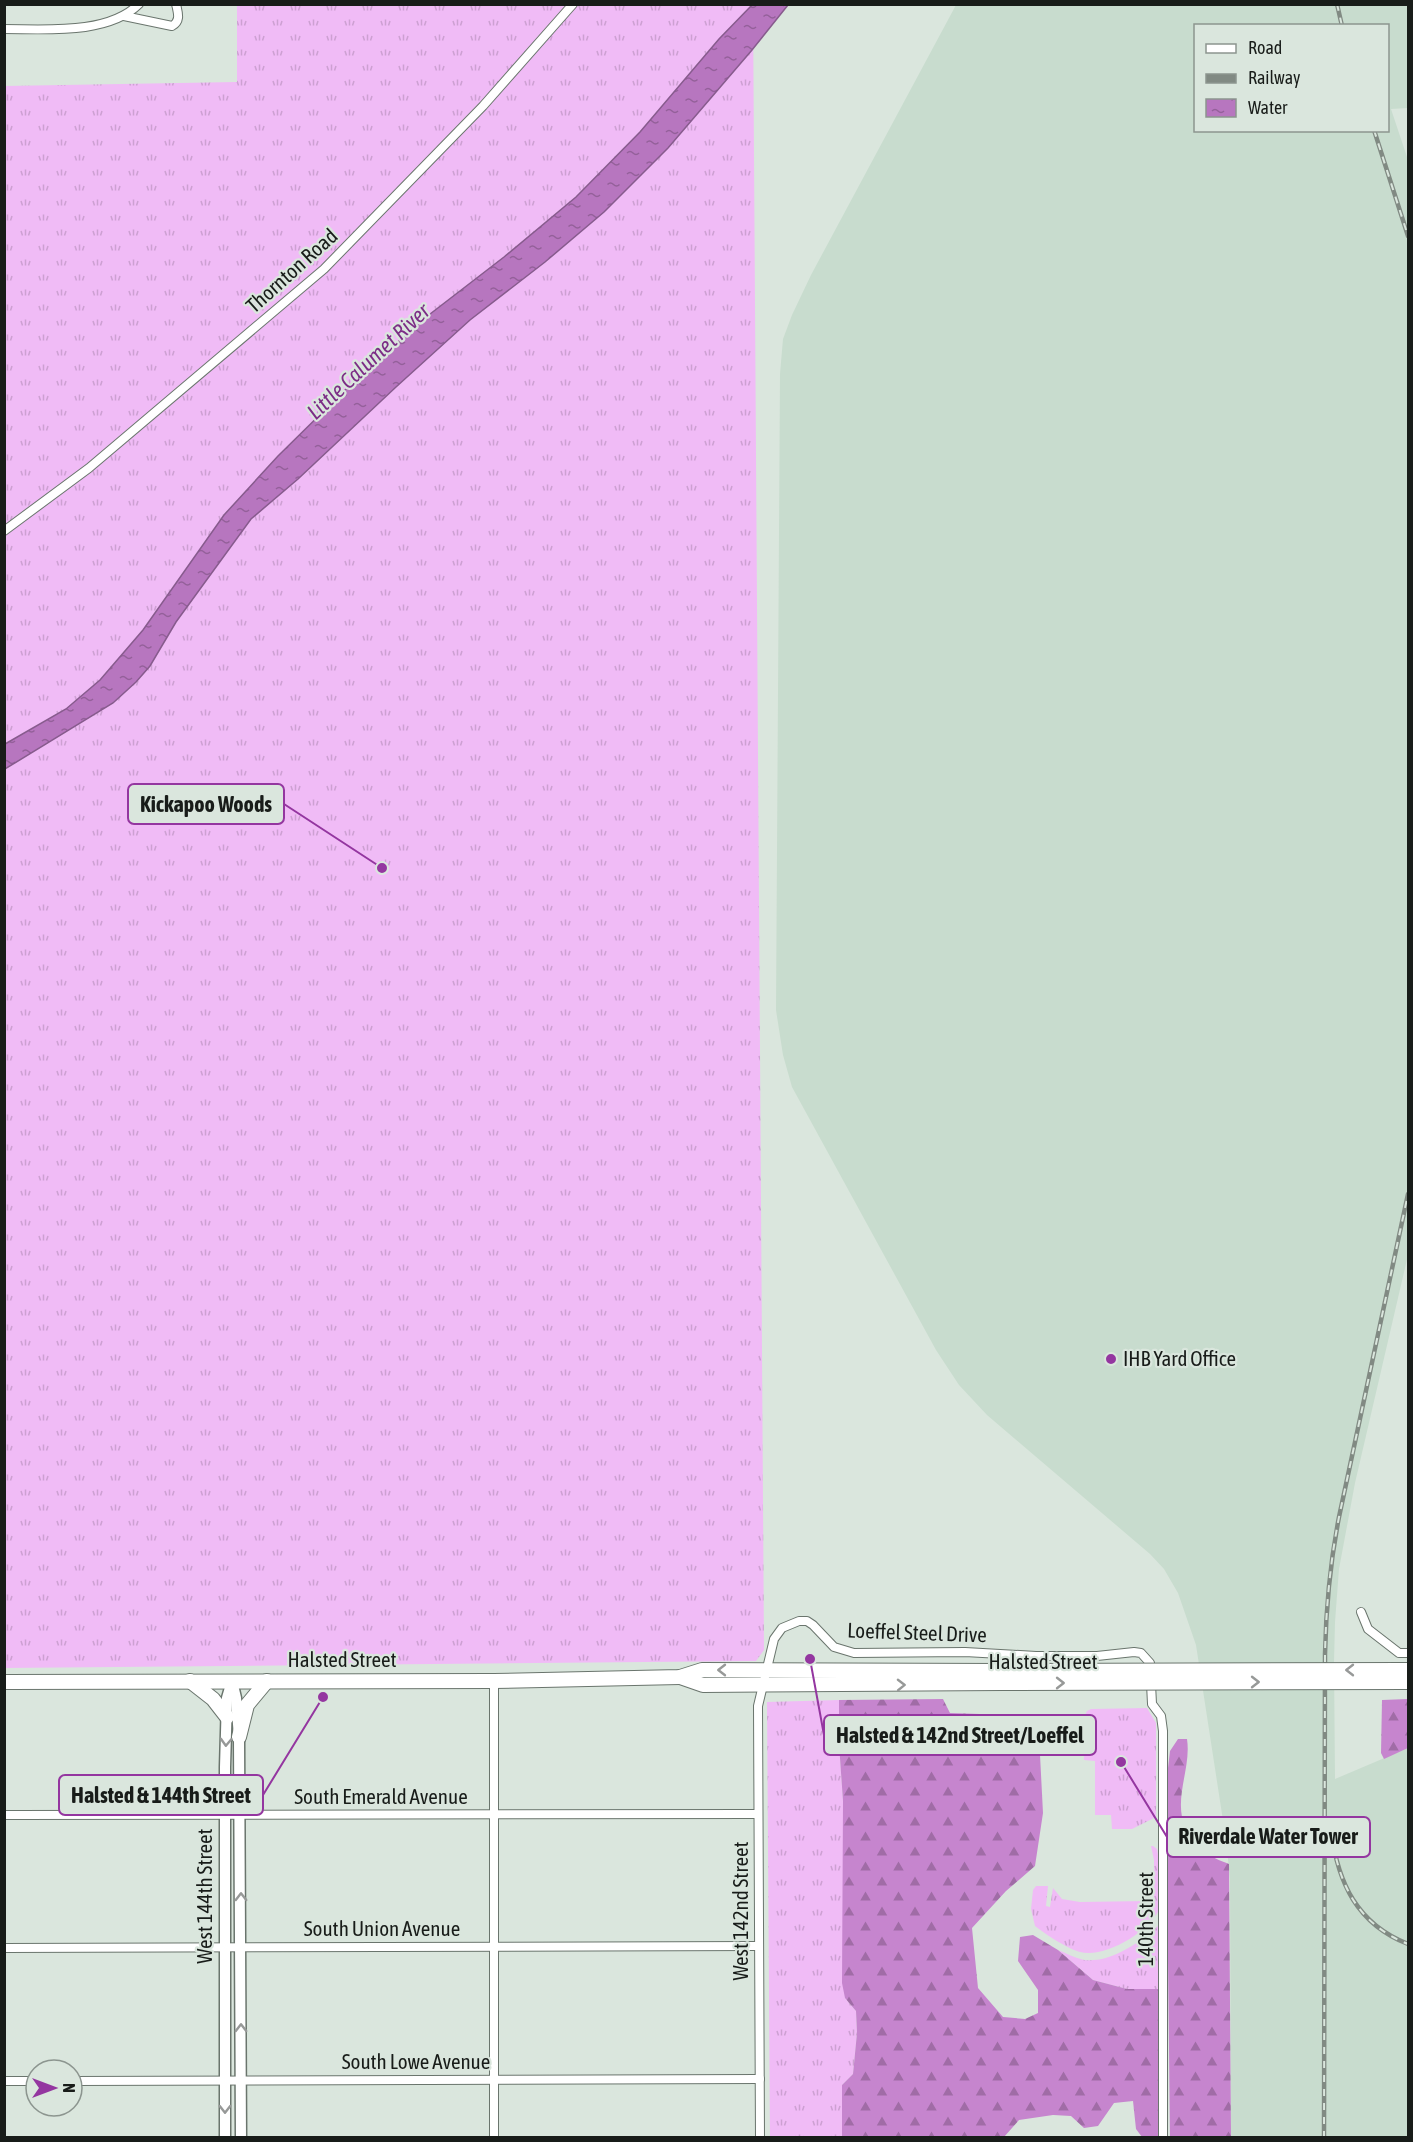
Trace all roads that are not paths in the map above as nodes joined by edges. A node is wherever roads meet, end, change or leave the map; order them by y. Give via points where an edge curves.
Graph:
1 (140, 4) edge
2 (176, 4) edge
3 (573, 4) edge
4 (124, 16) junction
5 (4, 29) edge
6 (4, 531) edge
7 (1360, 1612) dead end
8 (1408, 1653) edge
9 (766, 1670) junction
10 (1408, 1670) edge
11 (680, 1677) junction
12 (1001, 1677) junction
13 (190, 1681) junction
14 (232, 1681) junction
15 (267, 1681) junction
16 (495, 1681) junction
17 (4, 1682) edge
18 (1408, 1682) edge
19 (762, 1685) junction
20 (1152, 1704) joint
21 (227, 1718) junction
22 (239, 1737) junction
23 (495, 1814) junction
24 (758, 1814) junction
25 (4, 1815) edge
26 (224, 1815) junction
27 (240, 1815) junction
28 (759, 1946) junction
29 (495, 1947) junction
30 (4, 1948) edge
31 (224, 1948) junction
32 (241, 1948) junction
33 (760, 2079) junction
34 (225, 2080) junction
35 (241, 2080) junction
36 (494, 2080) junction
37 (4, 2081) edge
38 (24, 2081) edge
39 (84, 2081) edge
40 (225, 2138) edge
41 (241, 2138) edge
42 (494, 2138) edge
43 (760, 2138) edge
44 (1163, 2138) edge

1 - 4 street
2 - 4 street via 176,24 166,27
3 - 6 street, Thornton Road via 483,106 324,269 89,468
4 - 5 street via 79,28
7 - 8 street via 1368,1629 1399,1653
9 -> 11 main road, Halsted Street via 702,1670
9 - 12 main road, Halsted Street
9 - 19 street, Loeffel Steel Drive
9 - 20 street, Loeffel Steel Drive via 774,1639 782,1628 807,1621 834,1647 854,1653 1036,1656 1141,1653 1150,1663
10 -> 12 main road, Halsted Street, bridge
11 - 16 main road, Halsted Street
11 - 19 main road, Halsted Street via 703,1685
12 -> 18 main road, Halsted Street, bridge
19 -> 12 main road, Halsted Street
13 - 14 main road, Halsted Street
13 - 17 main road, Halsted Street
13 - 21 main road via 213,1699
14 - 15 main road, Halsted Street
14 - 21 street, West 144th Street
14 - 22 street, West 144th Street
15 - 16 main road, Halsted Street
15 - 22 main road via 248,1705
16 - 23 street
19 - 24 street, West 142nd Street via 758,1706
20 - 44 street, 140th Street via 1161,1716 1163,1731
21 -> 26 street, West 144th Street
22 - 27 street, West 144th Street
23 - 24 street, South Emerald Avenue
23 - 27 street, South Emerald Avenue
23 - 29 street
24 - 28 street, West 142nd Street
25 - 26 street, South Emerald Avenue
26 - 27 street, South Emerald Avenue
26 - 31 street, West 144th Street
32 -> 27 street, West 144th Street
28 - 29 street, South Union Avenue
28 - 33 street, West 142nd Street
29 - 32 street, South Union Avenue
29 - 36 street
30 - 31 street, South Union Avenue
31 - 32 street, South Union Avenue
31 - 34 street, West 144th Street
35 -> 32 street, West 144th Street
33 - 36 street, South Lowe Avenue
33 - 43 street, West 142nd Street
34 - 35 street, South Lowe Avenue
34 - 39 street, South Lowe Avenue
34 -> 40 street, West 144th Street
35 - 36 street, South Lowe Avenue
35 - 41 street, West 144th Street
36 - 42 street
37 - 38 street

